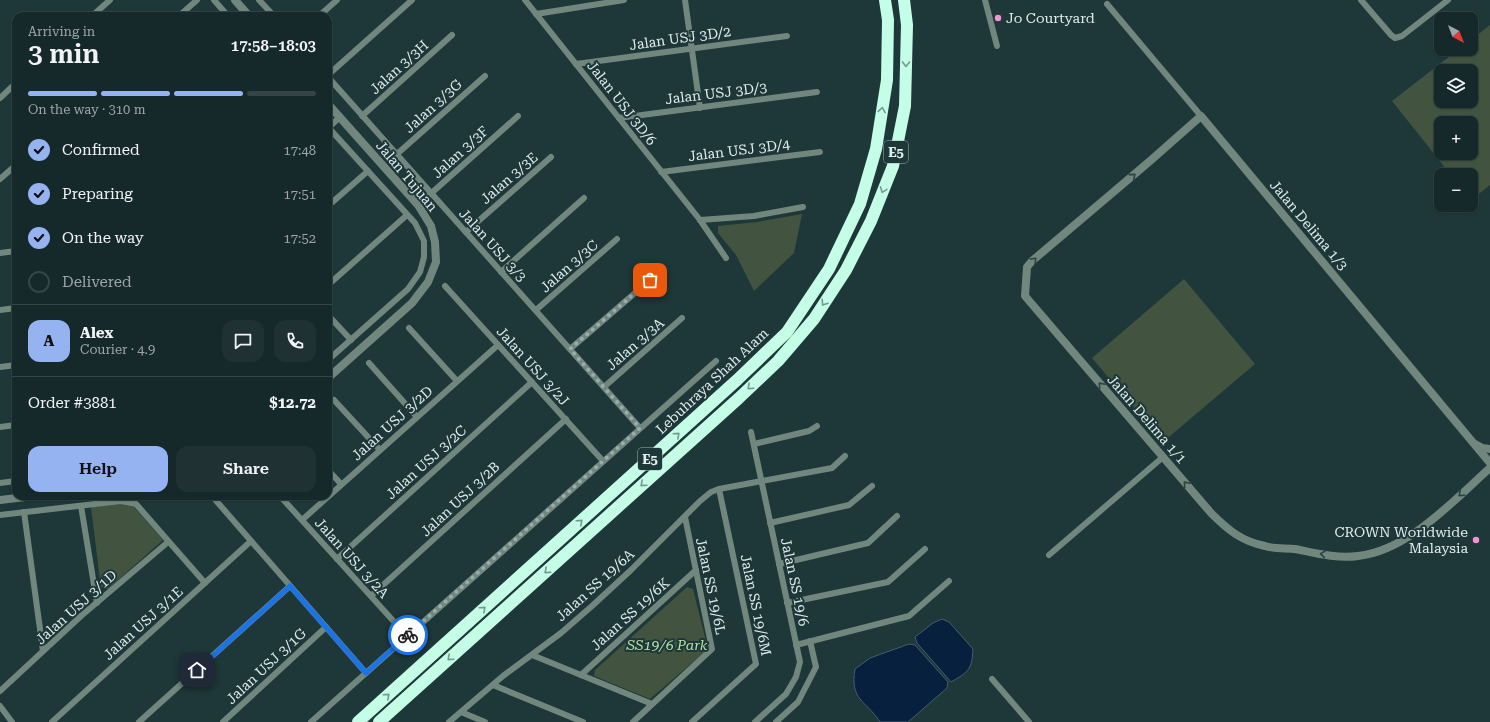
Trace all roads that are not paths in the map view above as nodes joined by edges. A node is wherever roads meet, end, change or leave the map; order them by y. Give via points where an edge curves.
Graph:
1 (110, 0) edge
2 (197, 0) edge
3 (214, 0) edge
4 (235, 0) edge
5 (259, 0) edge
6 (337, 0) edge
7 (412, 0) edge
8 (525, 0) edge
9 (624, 0) edge
10 (685, 0) edge
11 (885, 0) edge
12 (904, 0) edge
13 (910, 0) edge
14 (985, 0) edge
15 (1361, 0) edge
16 (1448, 0) edge
17 (1107, 4) dead end
18 (96, 12) edge
19 (184, 12) edge
20 (224, 12) edge
21 (246, 12) edge
22 (270, 12) edge
23 (324, 12) edge
24 (536, 14) junction
25 (907, 24) junction
26 (452, 36) dead end
27 (787, 36) dead end
28 (997, 46) dead end
29 (692, 49) junction
30 (576, 64) junction
31 (332, 72) edge
32 (485, 76) dead end
33 (332, 81) edge
34 (12, 87) edge
35 (817, 92) dead end
36 (0, 98) edge
37 (700, 108) junction
38 (332, 109) edge
39 (362, 116) junction
40 (518, 116) dead end
41 (1201, 116) junction
42 (340, 118) junction
43 (619, 118) junction
44 (332, 125) edge
45 (332, 132) edge
46 (820, 152) dead end
47 (397, 154) junction
48 (551, 157) dead end
49 (12, 168) edge
50 (368, 171) junction
51 (661, 172) junction
52 (0, 179) edge
53 (432, 194) junction
54 (584, 198) dead end
55 (332, 202) edge
56 (418, 205) junction
57 (803, 206) dead end
58 (407, 215) junction
59 (700, 220) junction
60 (466, 232) junction
61 (617, 239) dead end
62 (12, 252) edge
63 (0, 253) edge
64 (726, 258) dead end
65 (501, 272) junction
66 (650, 280) dead end
67 (332, 281) edge
68 (445, 286) dead end
69 (12, 308) edge
70 (0, 310) edge
71 (536, 310) junction
72 (682, 318) dead end
73 (332, 319) edge
74 (409, 328) dead end
75 (351, 340) junction
76 (498, 345) junction
77 (570, 349) junction
78 (332, 357) edge
79 (716, 361) dead end
80 (369, 363) dead end
81 (12, 366) edge
82 (0, 367) edge
83 (332, 374) edge
84 (457, 381) junction
85 (532, 382) junction
86 (604, 387) junction
87 (334, 400) dead end
88 (417, 417) junction
89 (566, 419) junction
90 (12, 426) edge
91 (817, 426) dead end
92 (0, 427) edge
93 (640, 428) junction
94 (751, 432) dead end
95 (1473, 443) junction
96 (754, 444) junction
97 (1490, 449) edge
98 (380, 450) junction
99 (845, 456) dead end
100 (1163, 457) junction
101 (603, 461) junction
102 (1490, 463) edge
103 (1490, 468) edge
104 (332, 474) edge
105 (12, 482) edge
106 (762, 482) junction
107 (0, 483) edge
108 (341, 484) junction
109 (872, 486) dead end
110 (719, 489) junction
111 (332, 492) edge
112 (12, 499) edge
113 (0, 500) edge
114 (215, 500) edge
115 (284, 500) edge
116 (324, 500) edge
117 (81, 506) junction
118 (24, 512) junction
119 (0, 515) edge
120 (897, 516) dead end
121 (685, 517) junction
122 (302, 520) junction
123 (770, 523) junction
124 (251, 541) junction
125 (168, 542) junction
126 (925, 549) dead end
127 (1049, 555) dead end
128 (337, 559) junction
129 (779, 564) junction
130 (696, 570) junction
131 (949, 581) dead end
132 (205, 583) junction
133 (290, 586) junction
134 (371, 596) junction
135 (97, 603) junction
136 (787, 603) junction
137 (326, 627) junction
138 (407, 636) junction
139 (810, 641) junction
140 (796, 645) junction
141 (44, 651) junction
142 (532, 655) junction
143 (366, 673) junction
144 (581, 675) junction
145 (992, 678) dead end
146 (493, 685) junction
147 (0, 691) edge
148 (652, 704) junction
149 (0, 706) edge
150 (461, 712) junction
151 (12, 722) edge
152 (52, 722) edge
153 (139, 722) edge
154 (223, 722) edge
155 (311, 722) edge
156 (358, 722) edge
157 (379, 722) edge
158 (449, 722) edge
159 (485, 722) edge
160 (583, 722) edge
161 (633, 722) edge
162 (692, 722) edge
163 (755, 722) edge
164 (776, 722) edge
165 (1029, 722) edge

1 - 18 street
2 - 19 street
3 - 20 street
4 - 21 street
5 - 22 street
6 - 23 street
7 - 31 street
8 - 24 street, Jalan USJ 3D/6
9 - 24 street
10 - 29 street
156 -> 11 highway, Lebuhraya Shah Alam / E5 via 787,332 829,269 862,197 876,149 887,80 888,20
12 - 25 highway, Lebuhraya Shah Alam / E5
13 - 25 highway
14 - 28 street
15 - 16 street via 1395,38 1402,36
17 - 41 street, Jalan Delima 1/3
24 - 30 street, Jalan USJ 3D/6
25 -> 157 highway, Lebuhraya Shah Alam / E5 via 905,106 893,166 857,249 814,319 778,361 739,398
26 - 39 street, Jalan 3/3H
27 - 29 street, Jalan USJ 3D/2
29 - 30 street, Jalan USJ 3D/2
29 - 37 street
30 - 43 street, Jalan USJ 3D/6
32 - 47 street, Jalan 3/3G
33 - 39 street, Jalan USJ 3/3
34 - 36 street
35 - 37 street, Jalan USJ 3D/3
37 - 43 street, Jalan USJ 3D/3
38 - 42 street, Jalan Tujuan
39 - 47 street, Jalan USJ 3/3
40 - 53 street, Jalan 3/3F
41 - 95 street, Jalan Delima 1/3
100 -> 41 street, Jalan Delima 1/1 via 1025,296 1027,268
42 - 44 street
42 - 56 street, Jalan Tujuan
43 - 51 street, Jalan USJ 3D/6
45 - 50 street
46 - 51 street, Jalan USJ 3D/4
47 - 53 street, Jalan USJ 3/3
48 - 60 street, Jalan 3/3E
49 - 52 street
50 - 55 street
50 - 58 street
51 - 59 street, Jalan USJ 3D/6
53 - 56 street, Jalan 3/3F
53 - 60 street, Jalan USJ 3/3
54 - 65 street
56 - 83 street, Jalan Tujuan via 431,226 435,242 436,262 428,282 412,303
57 - 59 street via 754,216
58 - 67 street
58 - 75 street via 415,223 424,242 424,258 420,272 408,289
59 - 64 street, Jalan USJ 3D/6
60 - 65 street, Jalan USJ 3/3
61 - 71 street, Jalan 3/3C
62 - 63 street
65 - 71 street, Jalan USJ 3/3
66 - 77 street
68 - 76 street, Jalan USJ 3/2J
69 - 70 street
71 - 77 street, Jalan USJ 3/3
72 - 86 street, Jalan 3/3A
73 - 75 street
74 - 84 street
75 - 78 street
76 - 84 street, Jalan USJ 3/2D
76 - 85 street, Jalan USJ 3/2J
77 - 86 street, Jalan USJ 3/3
79 - 93 street
80 - 88 street
81 - 82 street
84 - 88 street, Jalan USJ 3/2D
85 - 89 street, Jalan USJ 3/2J
85 - 128 street, Jalan USJ 3/2C
86 - 93 street, Jalan USJ 3/3
87 - 98 street
88 - 98 street, Jalan USJ 3/2D
89 - 101 street, Jalan USJ 3/2J
89 - 134 street, Jalan USJ 3/2B
90 - 92 street
91 - 96 street via 809,431
93 - 101 street
94 - 96 street, Jalan SS 19/6
95 - 97 street
95 - 102 street, Jalan Delima 1/3
96 - 106 street, Jalan SS 19/6
98 - 108 street, Jalan USJ 3/2D
99 - 106 street, Jalan SS 19/6A via 832,468
103 -> 100 street, Jalan Delima 1/1 via 1432,520 1402,541 1371,554 1338,556 1265,547 1242,539 1211,513
100 - 127 street
101 - 138 street
104 - 108 street
105 - 107 street
106 - 110 street, Jalan SS 19/6A
106 - 123 street, Jalan SS 19/6
108 - 111 street, Jalan USJ 3/2D
109 - 123 street via 849,505
110 - 121 street, Jalan SS 19/6A via 706,496
110 - 162 street, Jalan SS 19/6M via 756,664
112 - 113 street
114 - 124 street
115 - 122 street, Jalan USJ 3/2A
116 - 122 street, Jalan USJ 3/2D
117 - 118 street
117 - 125 street via 121,501 136,504
117 - 135 street
118 - 119 street
118 - 141 street
120 - 129 street via 868,543
121 - 130 street, Jalan SS 19/6L
121 - 142 street, Jalan SS 19/6A via 592,606
122 - 128 street, Jalan USJ 3/2A
123 - 129 street, Jalan SS 19/6
124 - 132 street, Jalan USJ 3/1E
124 - 133 street
125 - 132 street
125 - 135 street, Jalan USJ 3/1D
126 - 136 street via 888,582
128 - 134 street, Jalan USJ 3/2A
129 - 136 street, Jalan SS 19/6
130 - 144 street, Jalan SS 19/6K
130 - 148 street, Jalan SS 19/6L via 712,649
131 - 139 street via 909,616
132 - 152 street, Jalan USJ 3/1E
133 - 137 street
133 - 153 street
134 - 138 street, Jalan USJ 3/2A
135 - 141 street, Jalan USJ 3/1D
136 - 140 street, Jalan SS 19/6
137 - 143 street
137 - 154 street, Jalan USJ 3/1G
138 - 143 street
139 - 140 street
139 - 164 street via 816,666 798,702
140 - 163 street, Jalan SS 19/6 via 800,662 796,677 786,694
141 - 147 street, Jalan USJ 3/1D
142 - 144 street
142 - 146 street, Jalan SS 19/6A
143 - 155 street
144 - 148 street
145 - 165 street
146 - 150 street, Jalan SS 19/6A
146 - 160 street
148 - 161 street, Jalan SS 19/6L
149 - 151 street
150 - 158 street, Jalan SS 19/6A
150 - 159 street

